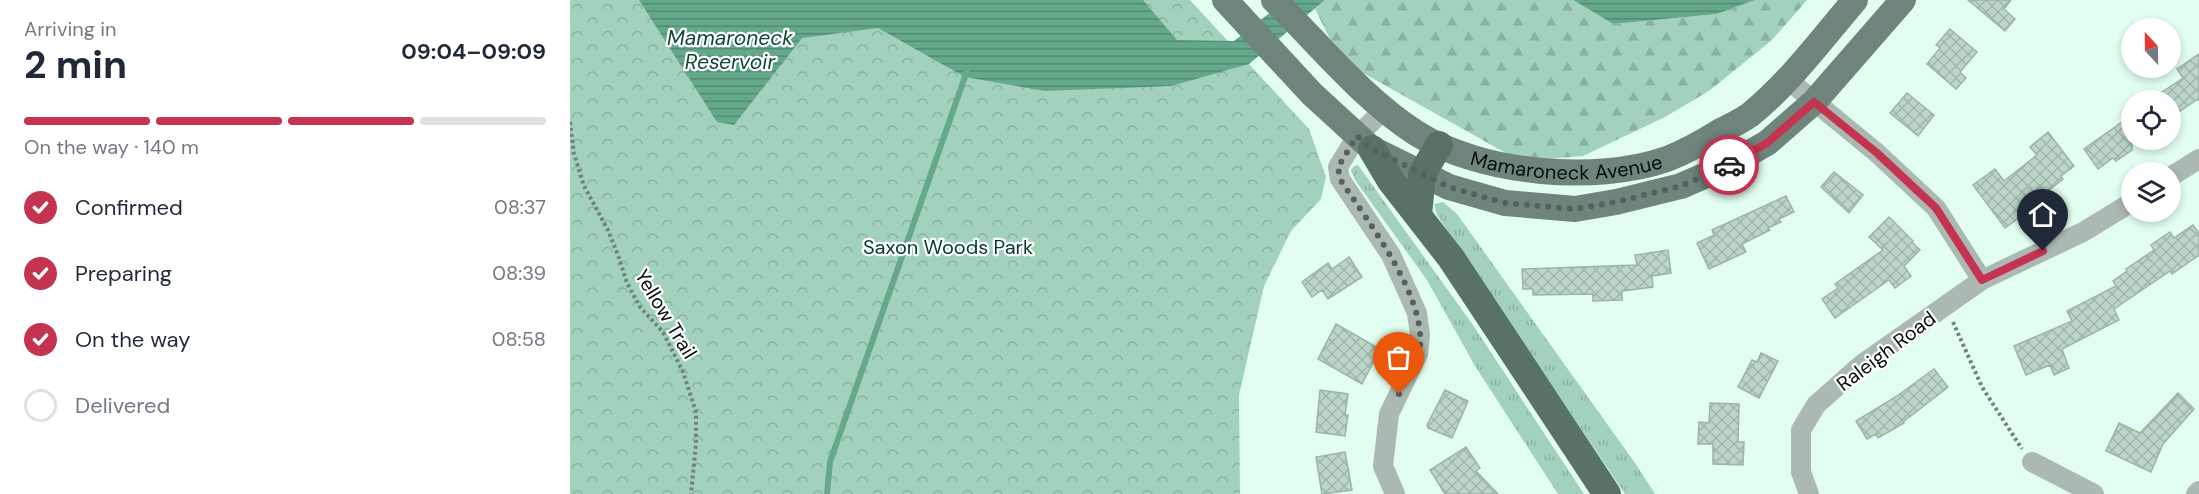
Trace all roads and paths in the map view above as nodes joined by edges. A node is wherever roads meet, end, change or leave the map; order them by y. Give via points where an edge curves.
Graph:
1 (1274, 0) edge
2 (1855, 0) edge
3 (1903, 0) edge
4 (1233, 9) edge
5 (1788, 79) junction
6 (1814, 102) junction
7 (1385, 109) junction
8 (570, 122) edge
9 (1365, 142) junction
10 (1439, 145) junction
11 (2199, 159) edge
12 (2181, 170) edge
13 (1422, 174) junction
14 (2121, 209) edge
15 (1418, 214) junction
16 (1982, 280) junction
17 (1946, 306) junction
18 (2031, 462) joint
19 (691, 494) edge
20 (1395, 494) edge
21 (1607, 494) edge
22 (1809, 494) edge
23 (2094, 494) edge

1 - 7 main road, Mamaroneck Avenue
2 - 5 main road, Mamaroneck Avenue
3 - 6 main road, Mamaroneck Avenue
4 - 9 main road, Mamaroneck Avenue via 1312,93
5 - 6 street
5 - 10 main road, Mamaroneck Avenue via 1750,115 1708,139 1666,159 1625,168 1555,173 1486,161
6 - 13 main road, Mamaroneck Avenue via 1767,143 1727,166 1681,186 1616,202 1575,209 1505,203 1449,187
6 - 16 street via 1936,208
7 - 9 street
7 - 10 main road, Mamaroneck Avenue
8 - 19 path, Yellow Trail via 584,186 608,230 627,283 640,307 663,332 683,372 696,412
9 - 13 main road, Mamaroneck Avenue
9 - 15 highway
9 - 20 street via 1338,167 1340,179 1391,255 1417,313 1420,335 1418,354 1389,414 1383,466
10 - 13 highway
11 - 12 street
13 - 15 highway
14 - 16 street, Raleigh Road via 2083,232
15 - 21 highway
16 - 17 street, Raleigh Road
17 - 18 path via 1983,387
17 - 22 street, Raleigh Road via 1861,365 1816,405 1801,430 1801,472
18 - 23 street

